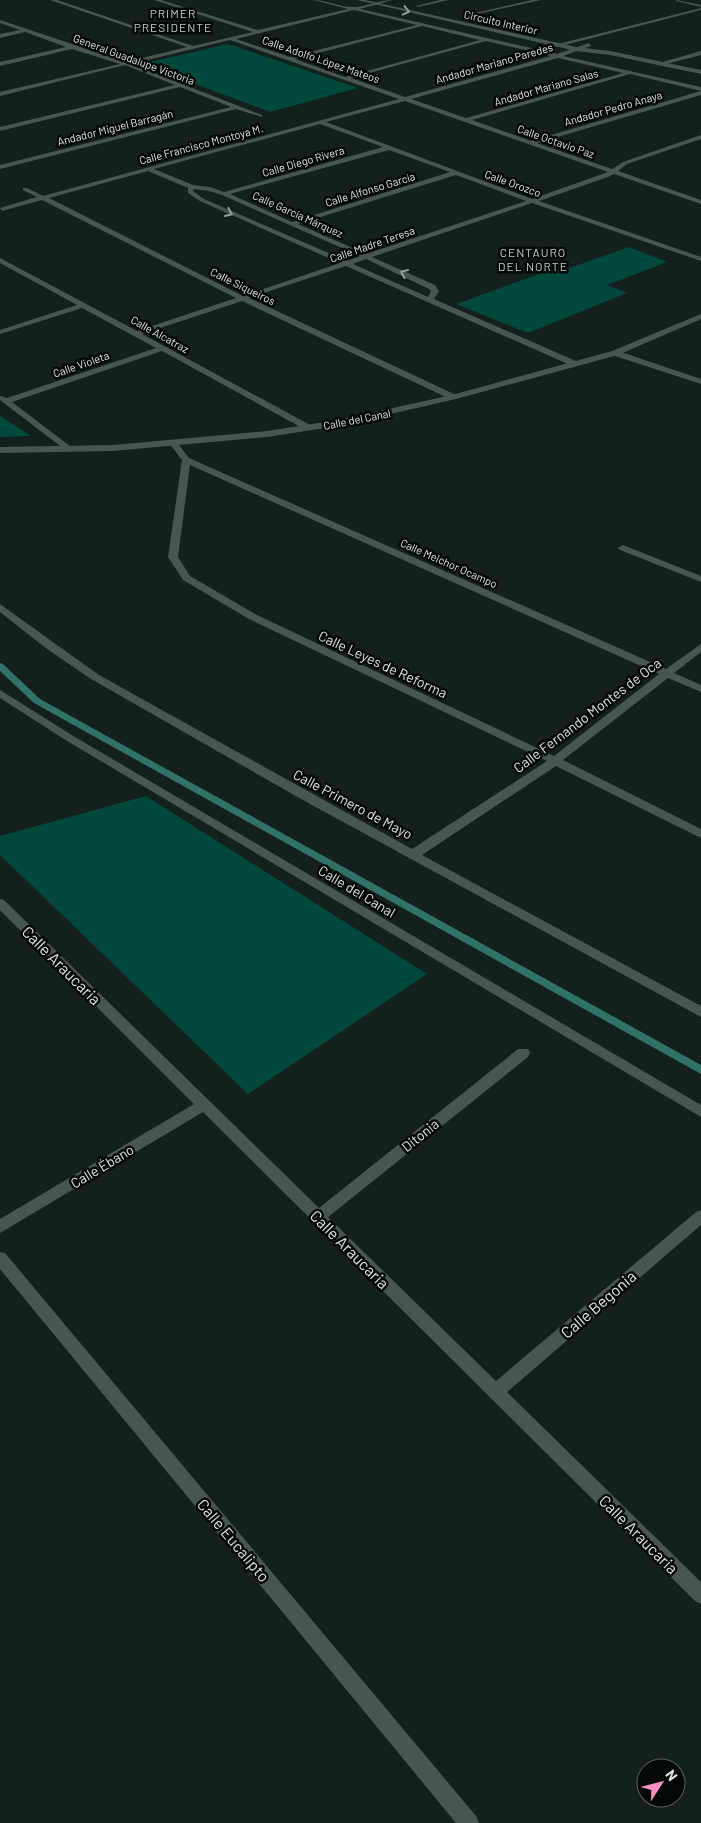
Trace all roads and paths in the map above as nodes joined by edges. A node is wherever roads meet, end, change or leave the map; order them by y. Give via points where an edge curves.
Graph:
1 (52, 0) edge
2 (156, 0) edge
3 (315, 0) edge
4 (359, 0) edge
5 (391, 0) edge
6 (447, 0) edge
7 (539, 0) edge
8 (678, 0) edge
9 (400, 2) dead end
10 (375, 4) junction
11 (409, 4) dead end
12 (418, 6) junction
13 (701, 7) edge
14 (353, 9) junction
15 (436, 10) dead end
16 (455, 14) dead end
17 (464, 16) junction
18 (482, 20) dead end
19 (0, 21) edge
20 (424, 25) junction
21 (25, 30) junction
22 (256, 32) junction
23 (0, 36) edge
24 (554, 37) dead end
25 (229, 38) junction
26 (486, 40) junction
27 (572, 41) junction
28 (557, 45) junction
29 (588, 45) junction
30 (191, 47) junction
31 (72, 48) junction
32 (576, 49) junction
33 (610, 53) junction
34 (701, 53) edge
35 (556, 56) junction
36 (289, 59) junction
37 (124, 63) junction
38 (662, 63) junction
39 (0, 64) edge
40 (701, 72) edge
41 (630, 73) junction
42 (346, 78) junction
43 (180, 85) junction
44 (701, 89) edge
45 (701, 93) edge
46 (0, 94) edge
47 (405, 99) junction
48 (236, 106) junction
49 (260, 116) dead end
50 (467, 120) junction
51 (320, 122) junction
52 (0, 129) edge
53 (701, 137) edge
54 (531, 143) junction
55 (388, 148) junction
56 (0, 167) edge
57 (148, 169) junction
58 (613, 171) junction
59 (455, 173) junction
60 (192, 187) junction
61 (25, 189) dead end
62 (224, 194) junction
63 (41, 198) junction
64 (530, 200) junction
65 (701, 202) edge
66 (2, 209) dead end
67 (292, 224) junction
68 (365, 256) junction
69 (701, 259) edge
70 (0, 260) edge
71 (344, 264) junction
72 (10, 266) junction
73 (0, 269) edge
74 (242, 298) junction
75 (430, 301) junction
76 (83, 305) junction
77 (701, 316) edge
78 (0, 332) edge
79 (136, 334) junction
80 (162, 348) junction
81 (615, 353) junction
82 (573, 363) junction
83 (701, 382) edge
84 (453, 397) junction
85 (3, 399) edge
86 (309, 428) junction
87 (173, 442) junction
88 (0, 450) edge
89 (71, 450) junction
90 (186, 460) junction
91 (623, 548) dead end
92 (701, 579) edge
93 (0, 607) edge
94 (701, 647) edge
95 (666, 673) junction
96 (701, 689) edge
97 (0, 693) edge
98 (555, 760) junction
99 (701, 834) edge
100 (414, 854) junction
101 (0, 903) edge
102 (701, 1012) edge
103 (523, 1053) dead end
104 (204, 1105) junction
105 (701, 1112) edge
106 (701, 1216) edge
107 (318, 1217) junction
108 (0, 1227) edge
109 (0, 1258) edge
110 (495, 1392) junction
111 (700, 1594) edge
112 (468, 1823) edge

1 - 30 street
2 - 22 street
3 - 14 street
4 - 10 street, Circuito Interior
5 - 9 street
5 - 10 street
6 - 12 street
7 - 17 street
8 - 13 street
10 - 14 street
10 -> 28 street, Circuito Interior
11 - 12 street
12 - 15 street
13 - 27 street
14 - 20 street
14 - 22 street
16 - 17 street, Circuito Interior
17 - 18 street, Circuito Interior
19 - 21 street, General Guadalupe Victoria
20 - 26 street
20 - 36 street
21 - 23 street
21 - 31 street, General Guadalupe Victoria
22 - 25 street
24 - 27 street, Circuito Interior
25 - 30 street
25 - 36 street, Calle Adolfo López Mateos
26 - 35 street
26 - 42 street
27 - 28 street
27 - 29 street, Circuito Interior
28 - 32 street, Circuito Interior
29 - 32 street, Andador Mariano Paredes
29 - 33 street, Circuito Interior
30 - 37 street
31 - 37 street, General Guadalupe Victoria
31 - 39 street
32 - 33 street, Circuito Interior
32 - 35 street, Andador Mariano Paredes
33 - 38 street, Circuito Interior
34 - 38 street
35 - 41 street
35 - 47 street, Andador Mariano Paredes
36 - 42 street, Calle Adolfo López Mateos
37 - 43 street, General Guadalupe Victoria
37 - 46 street
38 - 40 street, Circuito Interior
41 - 44 street
41 - 50 street, Andador Mariano Salas
42 - 47 street, Calle Adolfo López Mateos
43 - 48 street, General Guadalupe Victoria
43 - 52 street
45 - 54 street, Andador Pedro Anaya
47 - 50 street, Calle Octavio Paz
47 - 51 street, Calle Francisco Montoya M.
48 - 49 street, General Guadalupe Victoria
48 - 56 street, Andador Miguel Barragán
50 - 54 street, Calle Octavio Paz
51 - 55 street, Calle Orozco
51 - 57 street, Calle Francisco Montoya M.
53 - 58 street, Calle Madre Teresa via 625,163
54 - 58 street, Calle Octavio Paz
55 - 59 street, Calle Orozco
55 - 62 street, Calle Diego Rivera
57 - 60 street, Calle García Márquez
57 - 63 street, Calle Francisco Montoya M.
58 - 64 street, Calle Madre Teresa
58 - 65 street, Calle Octavio Paz
59 - 64 street, Calle Orozco
59 - 67 street, Calle Alfonso García
60 - 62 street, Calle García Márquez
60 -> 71 street, Calle García Márquez via 190,192 202,200
61 - 63 street, Calle Siqueiros
62 - 67 street, Calle García Márquez
63 - 66 street, Calle Francisco Montoya M.
63 - 74 street, Calle Siqueiros
64 - 68 street, Calle Madre Teresa
64 - 69 street, Calle Orozco
67 - 68 street, Calle García Márquez
68 - 71 street, Calle Madre Teresa
75 -> 68 street, Calle García Márquez via 436,293 432,287
70 - 72 street, Calle Alcatraz
71 - 74 street, Calle Madre Teresa
71 - 75 street, Calle García Márquez
72 - 73 street
72 - 76 street, Calle Alcatraz
74 - 79 street, Calle Madre Teresa
74 - 84 street, Calle Siqueiros
75 - 82 street, Calle García Márquez
76 - 78 street
76 - 79 street, Calle Alcatraz
77 - 81 street, Calle del Canal
79 - 80 street, Calle Alcatraz
80 - 85 street, Calle Violeta
80 - 86 street, Calle Alcatraz
81 - 82 street, Calle del Canal
81 - 83 street
82 - 84 street, Calle del Canal
84 - 86 street, Calle del Canal
85 - 89 street
86 - 87 street, Calle del Canal
87 - 89 street, Calle del Canal
87 - 90 street
88 - 89 street, Calle del Canal
90 - 95 street, Calle Melchor Ocampo
90 - 98 street, Calle Leyes de Reforma via 172,557 186,578 253,617
91 - 92 street
93 - 100 street, Calle Primero de Mayo via 51,648 95,677
94 - 95 street, Calle Fernando Montes de Oca
95 - 96 street, Calle Melchor Ocampo
95 - 98 street, Calle Fernando Montes de Oca
97 - 105 street, Calle del Canal via 71,739
98 - 99 street, Calle Leyes de Reforma
98 - 100 street, Calle Fernando Montes de Oca
100 - 102 street, Calle Primero de Mayo
101 - 104 street, Calle Araucaria
103 - 107 street, Ditonia
104 - 107 street, Calle Araucaria
104 - 108 street, Calle Ébano
106 - 110 street, Calle Begonia
107 - 110 street, Calle Araucaria
109 - 112 street, Calle Eucalipto
110 - 111 street, Calle Araucaria

